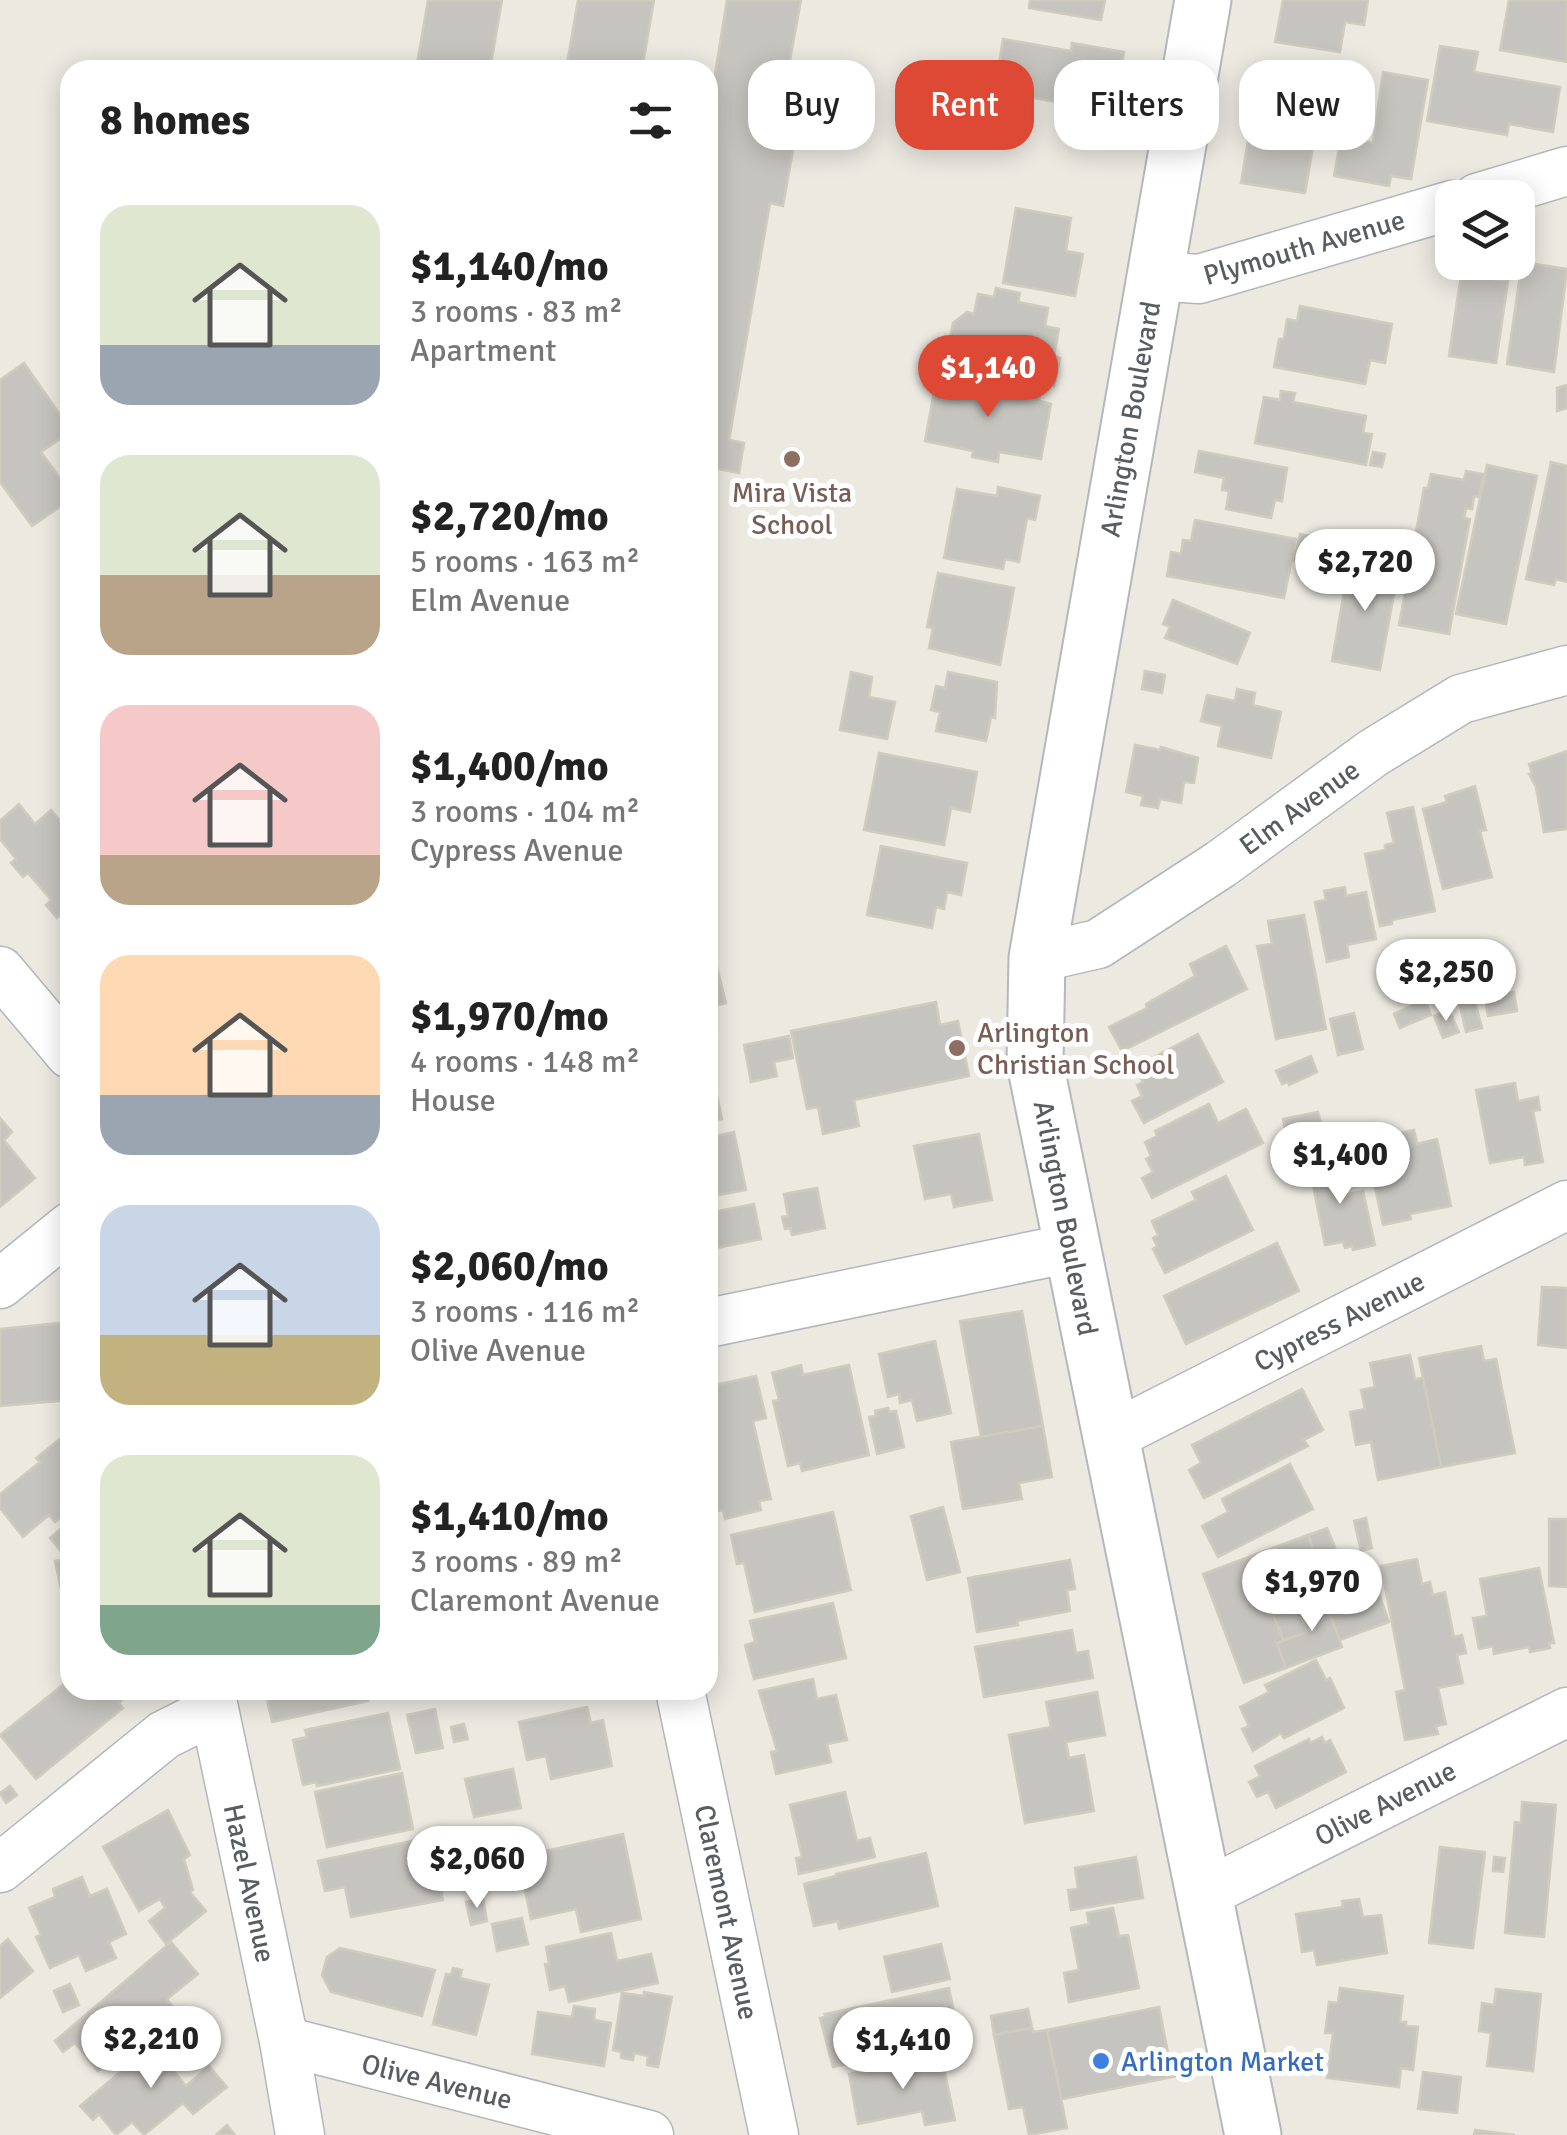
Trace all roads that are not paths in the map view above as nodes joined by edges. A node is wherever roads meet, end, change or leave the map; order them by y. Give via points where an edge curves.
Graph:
1 (1202, 0) edge
2 (1567, 171) edge
3 (1535, 181) edge
4 (1435, 210) edge
5 (1154, 276) junction
6 (1567, 670) edge
7 (1037, 958) junction
8 (0, 971) edge
9 (60, 1042) edge
10 (1567, 1205) edge
11 (60, 1235) edge
12 (1072, 1248) junction
13 (0, 1284) edge
14 (718, 1322) edge
15 (1110, 1437) junction
16 (212, 1700) edge
17 (682, 1700) edge
18 (1567, 1712) edge
19 (0, 1868) edge
20 (1204, 1894) junction
21 (284, 2041) junction
22 (300, 2135) edge
23 (649, 2135) edge
24 (774, 2135) edge
25 (1253, 2135) edge

1 - 5 main road, Arlington Boulevard
2 - 3 street
4 - 5 street, Plymouth Avenue via 1199,279
5 - 7 main road, Arlington Boulevard
6 - 7 street, Elm Avenue via 1462,699 1098,944
7 - 12 main road, Arlington Boulevard via 1036,1062
8 - 9 street
10 - 15 street, Cypress Avenue
11 - 13 street
12 - 14 street
12 - 15 main road, Arlington Boulevard
15 - 20 main road, Arlington Boulevard
16 - 19 street
16 - 21 street, Hazel Avenue
17 - 24 street, Claremont Avenue
18 - 20 street, Olive Avenue
20 - 25 main road, Arlington Boulevard
21 - 22 street, Hazel Avenue
21 - 23 street, Olive Avenue

